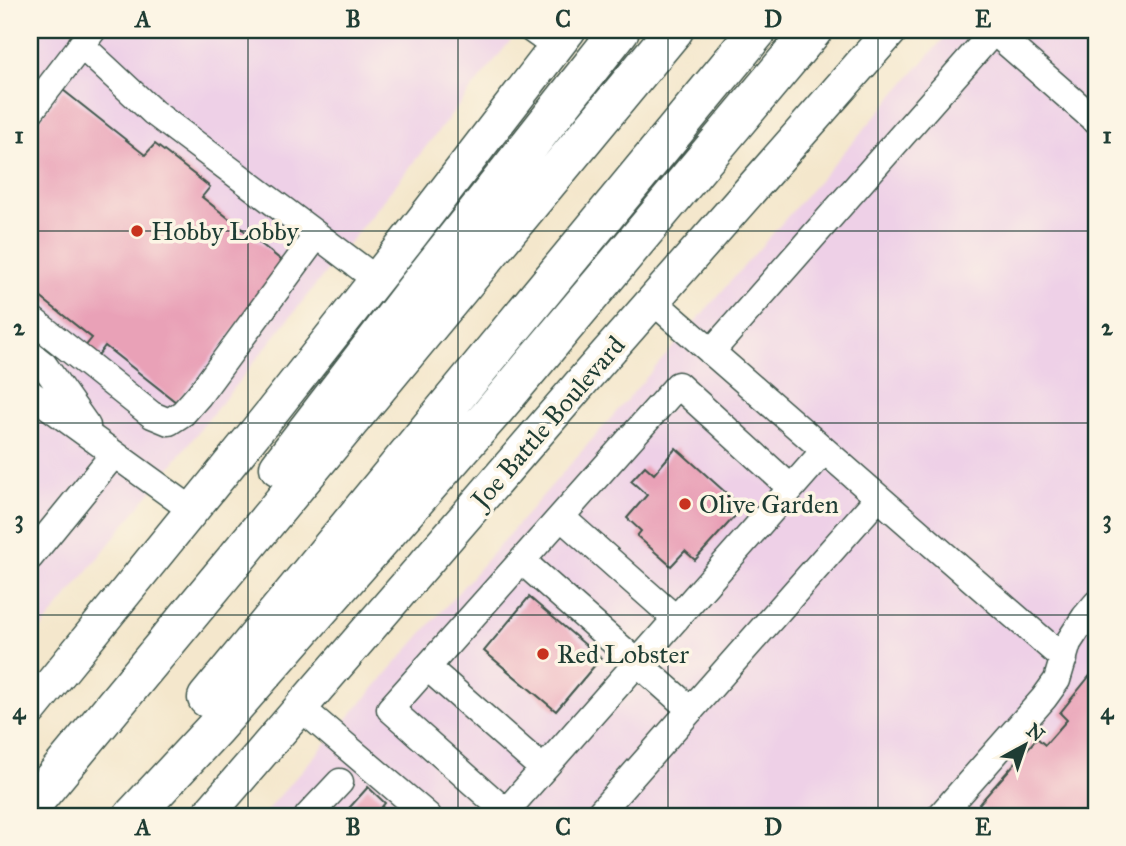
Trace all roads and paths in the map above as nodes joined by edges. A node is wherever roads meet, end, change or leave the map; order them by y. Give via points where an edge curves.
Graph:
1 (620, 30) edge
2 (674, 30) edge
3 (758, 30) edge
4 (813, 30) edge
5 (891, 30) edge
6 (994, 30) edge
7 (552, 36) edge
8 (87, 38) edge
9 (30, 112) edge
10 (1096, 121) edge
11 (317, 235) junction
12 (377, 280) junction
13 (653, 301) junction
14 (30, 318) edge
15 (711, 352) junction
16 (30, 354) edge
17 (30, 393) edge
18 (106, 448) junction
19 (824, 451) junction
20 (791, 488) junction
21 (878, 498) junction
22 (192, 510) junction
23 (561, 517) junction
24 (30, 557) edge
25 (522, 561) junction
26 (1096, 604) edge
27 (676, 619) junction
28 (1064, 659) junction
29 (637, 663) junction
30 (428, 667) junction
31 (300, 707) junction
32 (30, 710) edge
33 (691, 710) junction
34 (544, 769) junction
35 (54, 777) junction
36 (340, 782) dead end
37 (30, 807) edge
38 (504, 814) edge
39 (110, 816) edge
40 (133, 816) edge
41 (207, 816) edge
42 (308, 816) edge
43 (428, 816) edge
44 (597, 816) edge
45 (940, 816) edge

1 - 35 highway via 136,653
2 - 35 highway
3 - 39 highway
4 - 40 highway via 491,414
5 - 13 main road, Joe Battle Boulevard
6 - 10 lane
6 - 15 lane
7 - 12 main road
8 - 9 lane
8 - 11 lane via 153,112
11 - 12 lane
11 - 14 lane via 199,396 169,422 152,415
12 - 22 main road
13 - 15 lane
13 - 31 main road, Joe Battle Boulevard
15 - 19 lane
16 - 18 lane via 44,365
17 - 18 lane
18 - 22 lane
18 - 24 lane
19 - 20 lane
19 - 21 lane
20 - 23 lane via 678,385
20 - 27 lane
21 - 28 lane
21 - 33 lane
22 - 32 main road
23 - 25 lane
23 - 27 lane
25 - 29 lane
25 - 30 lane
26 - 28 lane via 1068,643
27 - 29 lane
28 - 45 lane via 1058,680 1044,698
29 - 33 lane
29 - 34 lane
30 - 34 lane
30 - 38 lane via 390,709
31 - 41 main road, Joe Battle Boulevard
31 - 43 lane
33 - 44 lane
34 - 38 lane
35 - 37 highway
36 - 42 lane

